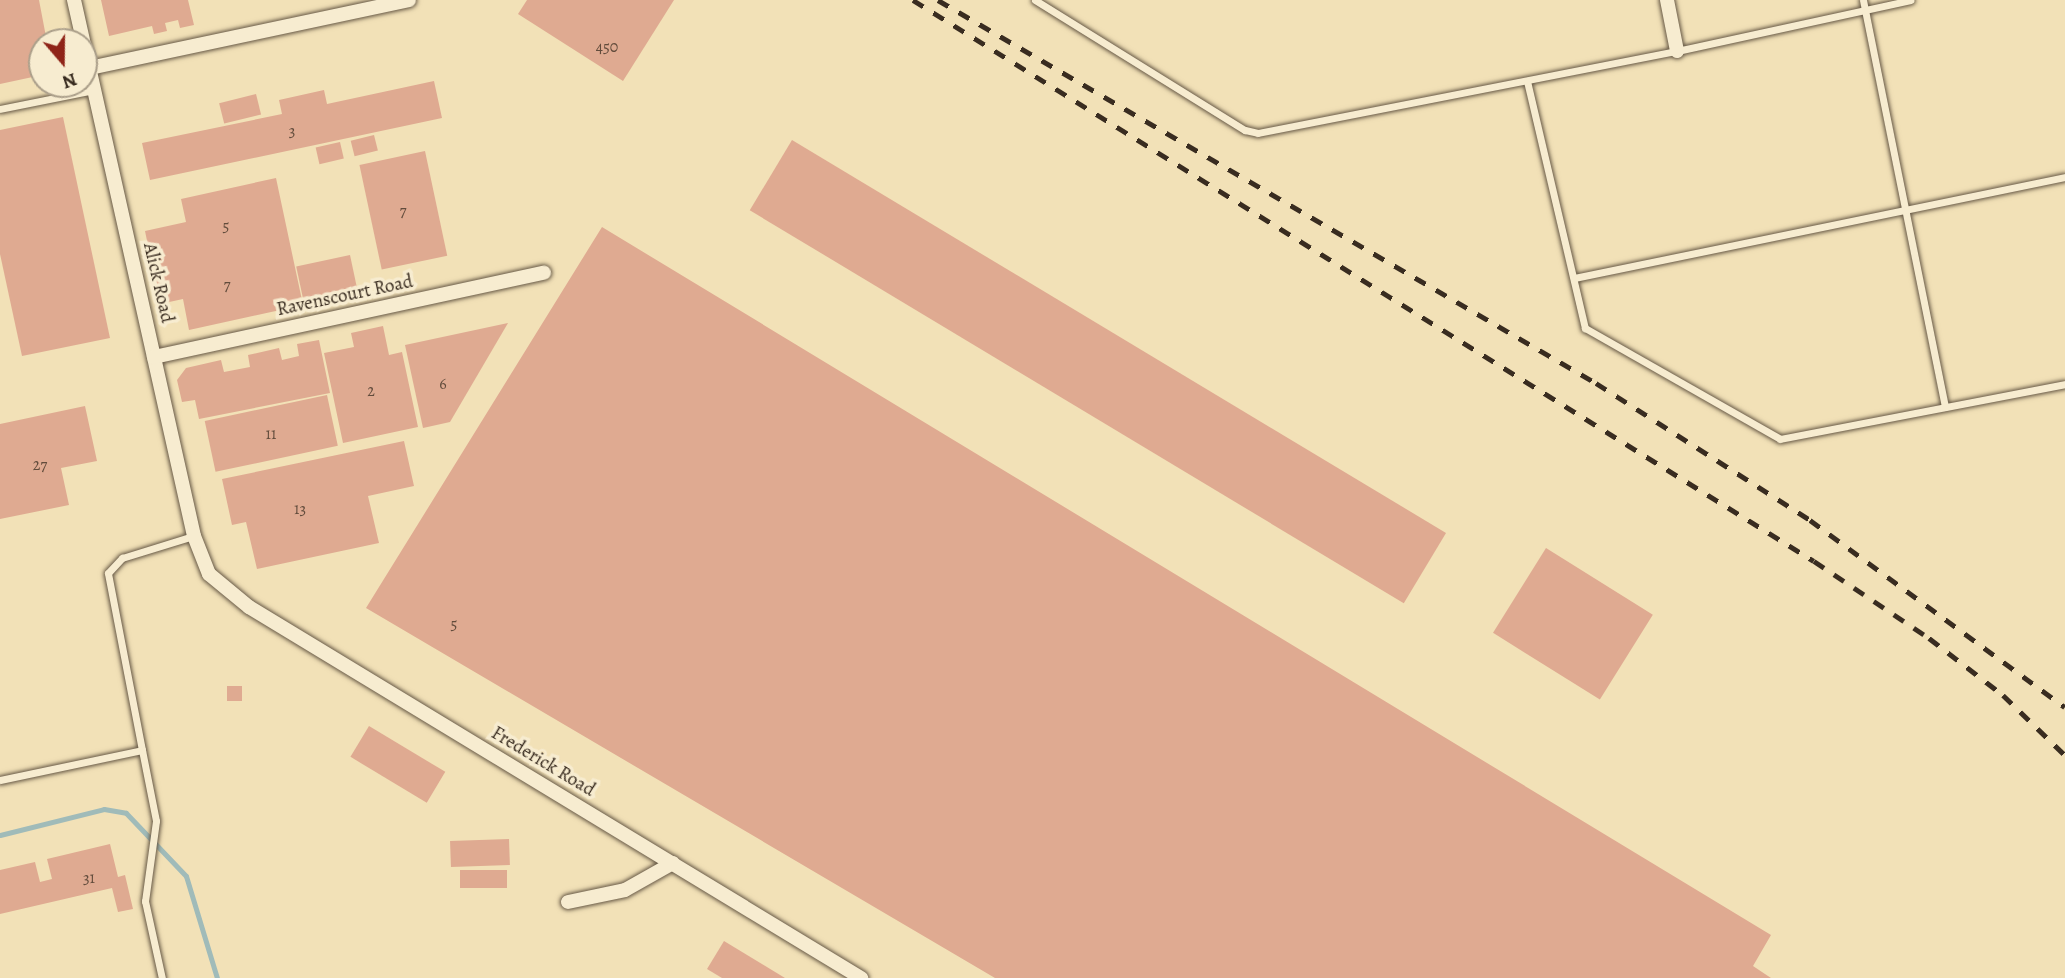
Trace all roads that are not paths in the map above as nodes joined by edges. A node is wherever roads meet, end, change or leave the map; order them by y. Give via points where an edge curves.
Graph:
1 (74, 0) edge
2 (409, 0) edge
3 (1035, 0) edge
4 (1667, 0) edge
5 (1863, 0) edge
6 (1910, 0) edge
7 (1865, 10) junction
8 (81, 28) edge
9 (1677, 51) junction
10 (98, 66) edge
11 (1527, 81) junction
12 (55, 98) edge
13 (97, 98) edge
14 (0, 109) edge
15 (2065, 177) edge
16 (1905, 210) junction
17 (544, 273) dead end
18 (1574, 278) junction
19 (155, 356) junction
20 (2065, 384) edge
21 (1945, 407) junction
22 (194, 536) junction
23 (209, 574) joint
24 (142, 750) junction
25 (0, 780) edge
26 (673, 863) junction
27 (568, 902) dead end
28 (162, 978) edge
29 (861, 978) edge

1 - 8 street, Alick Road
2 - 10 street
3 - 11 lane via 1245,130 1258,133
4 - 9 street
5 - 7 lane
6 - 7 lane
7 - 9 lane
7 - 16 lane
9 - 11 lane
11 - 18 lane
12 - 14 lane
13 - 19 street, Alick Road
15 - 16 lane
16 - 18 lane
16 - 21 lane
17 - 19 street, Ravenscourt Road
18 - 21 lane via 1585,328 1780,439
19 - 22 street, Alick Road
20 - 21 lane
22 - 23 street, Alick Road
22 - 24 lane via 122,558 108,573
23 - 26 street, Frederick Road via 249,607
24 - 25 lane
24 - 28 lane via 156,821 145,901
26 - 27 street via 625,890
26 - 29 street, Frederick Road

